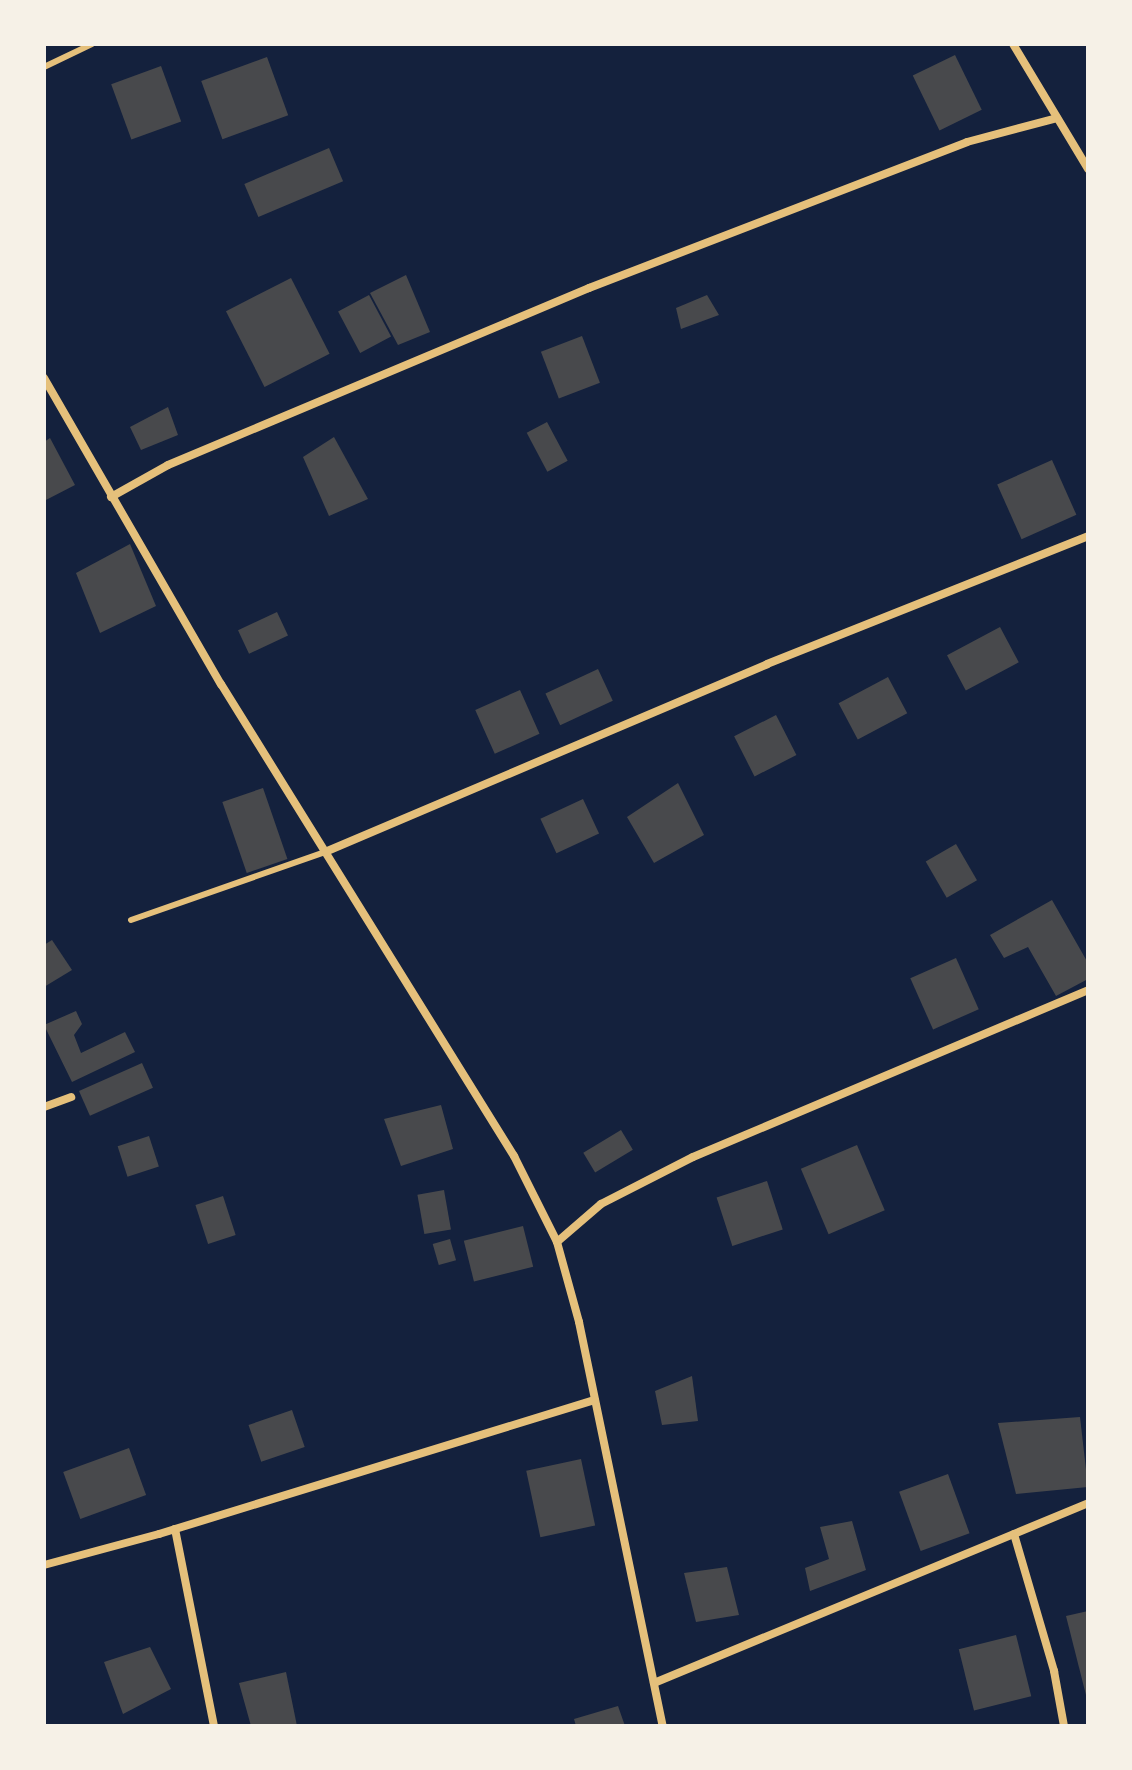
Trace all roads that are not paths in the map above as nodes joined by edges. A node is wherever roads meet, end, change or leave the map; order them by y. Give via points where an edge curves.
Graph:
1 (92, 44) edge
2 (1013, 44) edge
3 (44, 67) edge
4 (1057, 118) junction
5 (1088, 169) edge
6 (44, 378) edge
7 (111, 497) junction
8 (1088, 536) edge
9 (325, 852) junction
10 (131, 920) dead end
11 (1088, 990) edge
12 (71, 1097) dead end
13 (44, 1107) edge
14 (557, 1242) junction
15 (595, 1400) junction
16 (1088, 1503) edge
17 (175, 1529) junction
18 (1014, 1534) junction
19 (44, 1565) edge
20 (654, 1683) junction
21 (214, 1726) edge
22 (663, 1726) edge
23 (1064, 1726) edge

1 - 3 lane
2 - 4 street
4 - 5 street
4 - 7 street via 967,142 603,282 168,465
6 - 7 street
7 - 9 street
8 - 9 street via 767,664
9 - 10 lane
9 - 14 street via 514,1156
11 - 14 street via 693,1157 601,1204
12 - 13 street
14 - 15 street
15 - 17 street
15 - 20 street
16 - 18 street
17 - 19 street
17 - 21 street
18 - 20 street
18 - 23 street via 1054,1671
20 - 22 street

